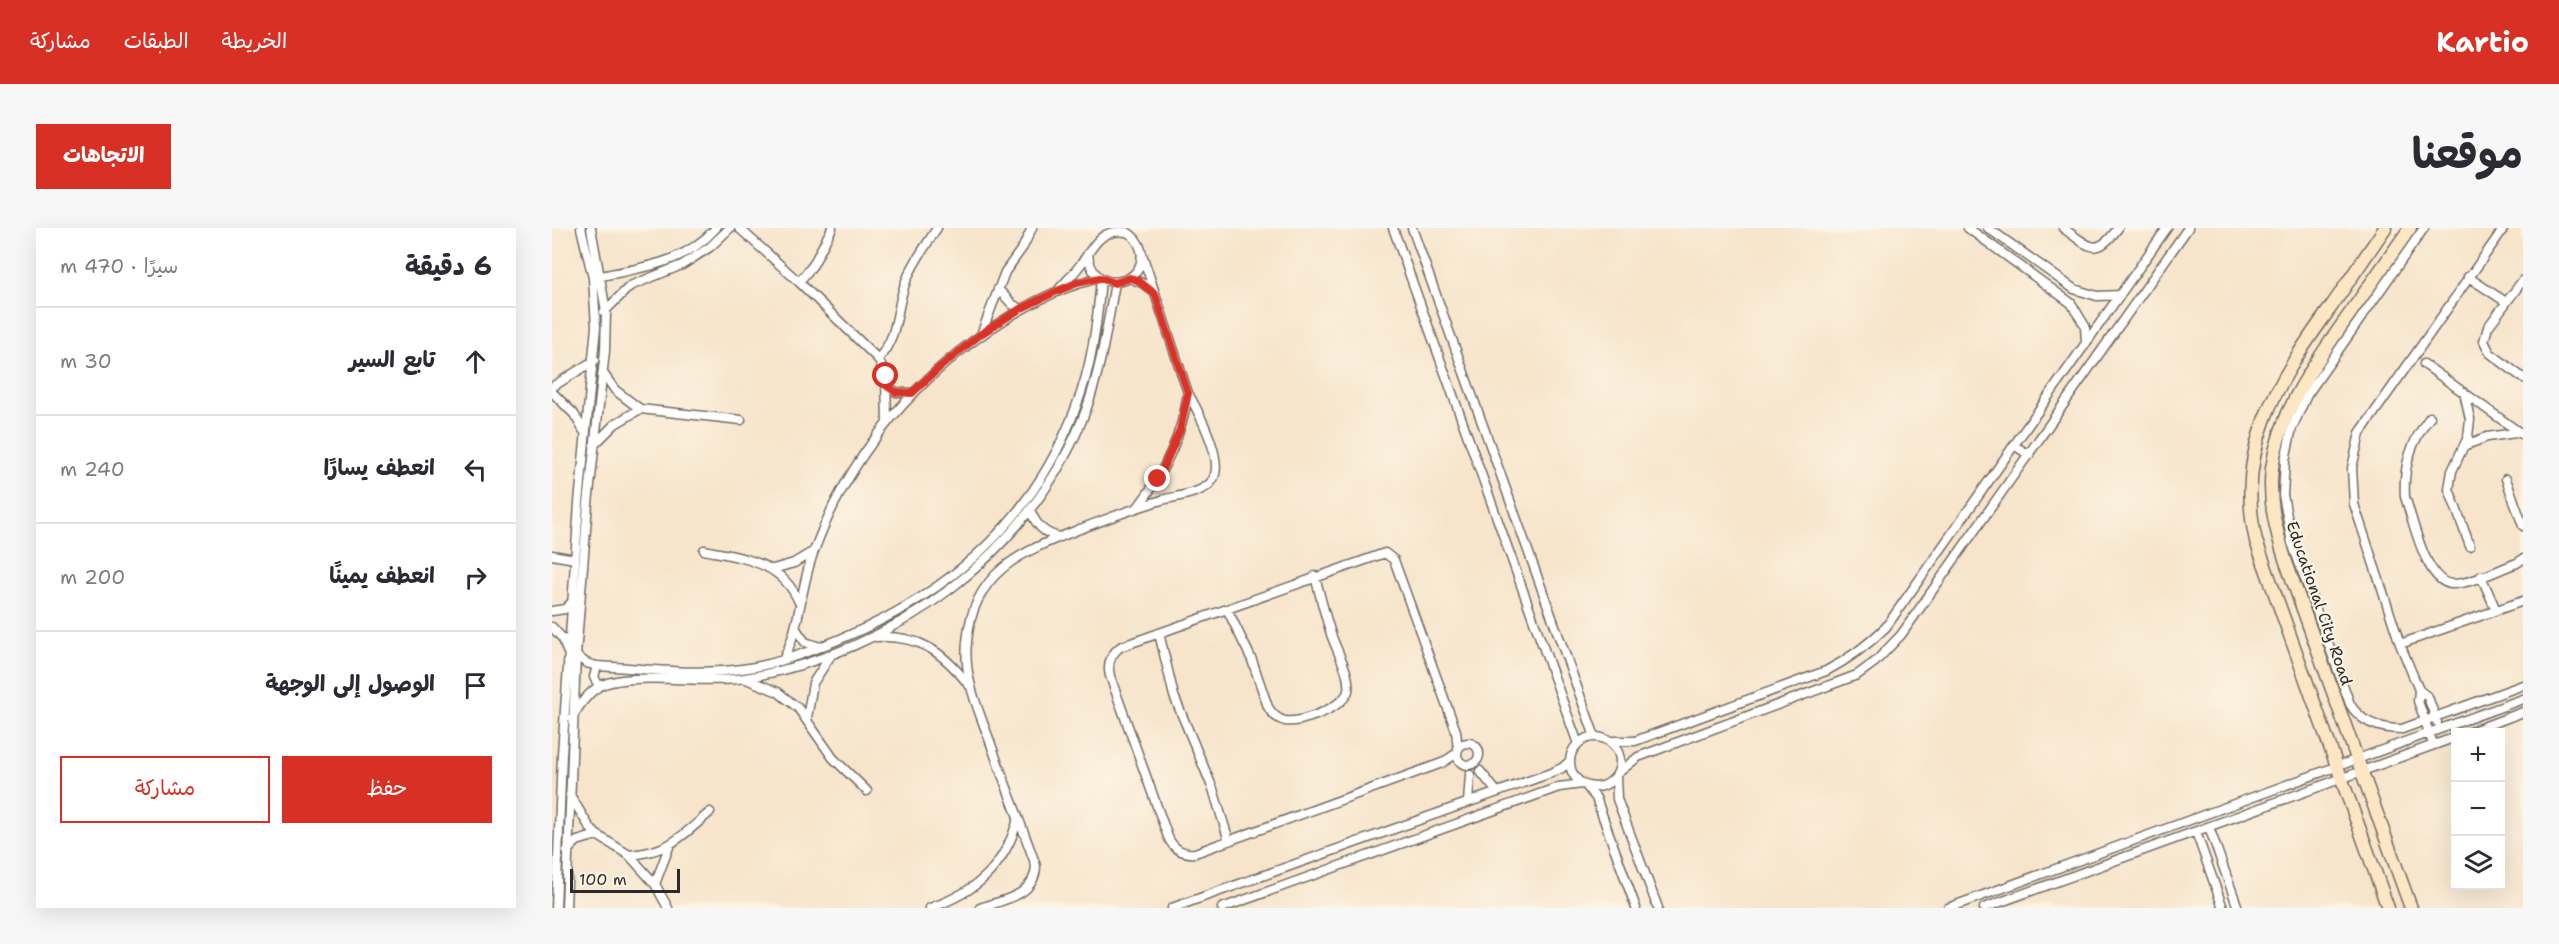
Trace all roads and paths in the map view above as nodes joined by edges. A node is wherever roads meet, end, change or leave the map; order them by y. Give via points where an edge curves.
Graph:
1 (581, 228) edge
2 (591, 228) edge
3 (716, 228) edge
4 (730, 228) edge
5 (739, 228) edge
6 (832, 228) edge
7 (937, 228) edge
8 (1032, 228) edge
9 (1098, 228) edge
10 (1132, 228) edge
11 (1393, 228) edge
12 (1413, 228) edge
13 (1968, 228) edge
14 (1988, 228) edge
15 (2063, 228) edge
16 (2118, 228) edge
17 (2167, 228) edge
18 (2188, 228) edge
19 (2385, 228) edge
20 (2410, 228) edge
21 (2424, 228) edge
22 (2504, 228) edge
23 (1095, 238) junction
24 (1137, 241) junction
25 (1141, 251) junction
26 (1088, 254) junction
27 (680, 261) junction
28 (638, 270) junction
29 (597, 277) junction
30 (2468, 277) junction
31 (1100, 278) junction
32 (1130, 278) junction
33 (641, 280) junction
34 (2523, 280) edge
35 (799, 282) junction
36 (1115, 283) junction
37 (998, 289) junction
38 (1055, 292) junction
39 (1155, 294) junction
40 (2120, 295) junction
41 (2506, 302) junction
42 (1020, 309) junction
43 (606, 311) junction
44 (596, 318) junction
45 (981, 334) junction
46 (2086, 344) junction
47 (1092, 351) junction
48 (1102, 353) junction
49 (878, 359) junction
50 (594, 360) junction
51 (2424, 364) dead end
52 (603, 374) junction
53 (2523, 378) edge
54 (887, 386) junction
55 (552, 387) edge
56 (552, 392) edge
57 (2464, 392) junction
58 (912, 393) junction
59 (1188, 393) junction
60 (640, 409) junction
61 (2430, 417) dead end
62 (741, 420) dead end
63 (887, 422) junction
64 (2522, 433) edge
65 (586, 435) junction
66 (594, 445) junction
67 (2014, 445) junction
68 (2466, 445) junction
69 (2029, 455) junction
70 (2506, 478) dead end
71 (583, 504) junction
72 (1138, 507) junction
73 (1030, 510) junction
74 (2523, 526) edge
75 (1061, 537) junction
76 (2470, 546) dead end
77 (704, 550) dead end
78 (814, 550) junction
79 (552, 555) edge
80 (989, 557) junction
81 (575, 559) junction
82 (2523, 559) edge
83 (1001, 568) junction
84 (772, 569) junction
85 (1315, 576) junction
86 (2481, 576) junction
87 (2523, 601) edge
88 (572, 602) junction
89 (799, 602) junction
90 (1227, 609) junction
91 (2496, 610) junction
92 (552, 611) edge
93 (552, 627) edge
94 (796, 629) junction
95 (1159, 633) junction
96 (849, 637) junction
97 (872, 637) junction
98 (2400, 644) junction
99 (854, 646) junction
100 (820, 647) junction
101 (831, 654) junction
102 (572, 655) junction
103 (783, 660) junction
104 (597, 666) junction
105 (743, 674) junction
106 (970, 685) junction
107 (2523, 685) edge
108 (599, 686) junction
109 (2419, 690) junction
110 (2523, 699) edge
111 (2523, 712) edge
112 (2436, 717) junction
113 (572, 718) junction
114 (807, 718) junction
115 (2425, 721) junction
116 (2478, 728) edge
117 (2440, 729) junction
118 (1456, 731) junction
119 (2429, 733) junction
120 (1595, 737) junction
121 (2451, 739) edge
122 (1609, 741) junction
123 (2444, 741) junction
124 (1468, 743) junction
125 (1578, 744) junction
126 (2433, 744) junction
127 (1457, 751) junction
128 (566, 754) junction
129 (1570, 760) junction
130 (1442, 763) junction
131 (2359, 765) junction
132 (1471, 767) junction
133 (2339, 772) junction
134 (1617, 775) junction
135 (1585, 785) junction
136 (569, 791) junction
137 (867, 791) dead end
138 (1497, 792) junction
139 (1468, 802) junction
140 (710, 812) dead end
141 (1018, 818) junction
142 (2209, 827) junction
143 (2196, 832) junction
144 (597, 836) junction
145 (1229, 841) junction
146 (669, 847) junction
147 (567, 851) junction
148 (629, 855) junction
149 (654, 884) junction
150 (556, 908) edge
151 (566, 908) edge
152 (668, 908) edge
153 (930, 908) edge
154 (980, 908) edge
155 (1172, 908) edge
156 (1222, 908) edge
157 (1636, 908) edge
158 (1658, 908) edge
159 (1948, 908) edge
160 (1984, 908) edge
161 (2223, 908) edge
162 (2238, 908) edge
163 (2388, 908) edge
164 (2411, 908) edge

1 - 29 street
2 - 29 street
3 - 27 street
4 - 27 street via 710,247
5 - 35 street
6 - 35 street via 813,265
7 - 49 street via 911,270 893,337
8 - 37 street
9 - 23 street
10 - 24 street
11 - 125 street
12 - 120 street
13 - 46 street via 2071,303 2085,326
14 - 40 street via 2074,289 2097,296
15 - 16 street via 2096,247 2105,244
17 - 40 street
18 - 69 street
19 - 133 street via 2282,380 2262,424 2251,474 2256,541
20 - 131 street, Educational City Road via 2298,391 2282,426 2272,469 2275,528
21 - 115 street via 2307,395 2288,440 2283,482 2292,543 2352,708 2366,722 2387,728 2402,729
22 - 30 street
23 - 24 street via 1113,229 1127,232
23 - 26 street
24 - 25 street
25 - 32 street via 1140,266
25 - 39 street
26 - 31 street via 1090,267
26 - 38 street
27 - 28 street
27 - 33 street
28 - 29 street
28 - 33 street
29 - 43 street
29 - 44 street
30 - 41 street
30 - 98 street via 2360,433 2355,450 2354,504
31 - 36 street
31 - 38 street
31 - 47 street
32 - 36 street
32 - 39 street
33 - 43 street via 621,293
34 - 41 street
35 - 49 street
36 - 48 street
37 - 42 street
37 - 45 street
38 - 42 street
39 - 59 street
40 - 46 street
41 - 53 street via 2486,331 2485,345
42 - 45 street
43 - 44 street
43 - 52 street
44 - 50 street
45 - 58 street
46 - 67 street
47 - 48 street
47 - 96 street via 1062,442 1009,521 944,584
48 - 73 street via 1073,440
49 - 54 street
50 - 55 street
50 - 65 street
51 - 57 street
52 - 60 street
52 - 66 street
54 - 58 street via 896,392
54 - 63 street
56 - 65 street via 574,414
57 - 64 street
57 - 68 street via 2470,419
58 - 63 street
59 - 72 street via 1174,447
59 - 72 street via 1210,439 1216,466 1213,481 1206,487
60 - 62 street
60 - 66 street via 615,424
61 - 86 street via 2409,455 2405,497 2428,565 2437,578 2451,584
63 - 78 street via 842,491
64 - 68 street via 2487,437
65 - 71 street
66 - 71 street
67 - 69 street
67 - 122 street via 1886,627 1850,659 1635,741
68 - 76 street via 2454,464 2449,489
69 - 134 street via 1901,635 1875,662 1857,675 1638,757
70 - 74 street
71 - 81 street
71 - 102 street
72 - 75 street
73 - 75 street via 1037,525
73 - 80 street
75 - 83 street via 1028,550
77 - 84 street
78 - 84 street via 794,563
78 - 89 street
79 - 81 street
80 - 83 street
80 - 97 street via 942,596
81 - 88 street
82 - 86 street
83 - 106 street via 984,589 970,621 966,655
84 - 89 street via 788,582
85 - 90 street
85 - 90 street via 1348,682 1344,700 1325,710 1293,721 1274,715
85 - 118 street via 1382,552 1393,557
86 - 91 street
87 - 91 street
88 - 92 street via 565,609
88 - 102 street
89 - 94 street
90 - 95 street
91 - 98 street
93 - 102 street
94 - 100 street via 805,642
94 - 103 street
95 - 145 street via 1174,696 1209,778
95 - 145 street via 1116,650 1109,663 1110,676 1170,842 1190,853
96 - 99 street
96 - 100 street
97 - 99 street
97 - 106 street via 905,638 921,643 948,661
98 - 109 street
99 - 101 street
100 - 103 street
101 - 105 street via 773,673
101 - 114 street via 813,683
102 - 104 street
102 - 113 street
102 - 128 street
103 - 105 street
104 - 105 street
104 - 108 street via 594,677
105 - 108 street via 688,681 621,679
105 - 114 street via 778,692
106 - 141 street
107 - 112 street
108 - 113 street
109 - 112 street via 2428,698
109 - 115 street
110 - 117 street
111 - 116 street
112 - 115 street
112 - 117 street
113 - 128 street
114 - 137 street via 833,758
115 - 119 street
117 - 119 street
117 - 123 street
118 - 124 street
118 - 127 street
119 - 126 street
119 - 131 street
120 - 122 street
120 - 125 street
121 - 123 street
122 - 134 street via 1619,755
123 - 126 street
124 - 127 street
124 - 132 street via 1478,750
125 - 129 street
126 - 131 street
127 - 130 street
127 - 132 street
128 - 136 street
128 - 150 street
129 - 135 street via 1574,777
129 - 138 street via 1557,771
130 - 132 street
130 - 145 street
131 - 133 street
131 - 164 street, Educational City Road
132 - 138 street
132 - 139 street
133 - 142 street
133 - 159 street
133 - 163 street
134 - 135 street via 1603,786
134 - 158 street via 1619,805
135 - 156 street via 1559,787
135 - 157 street via 1596,798
136 - 144 street
136 - 147 street
138 - 139 street
139 - 155 street
140 - 146 street
141 - 153 street via 1005,852 983,880 959,897
141 - 154 street via 1035,866 1033,882 1021,893
142 - 143 street
142 - 162 street
143 - 160 street
143 - 161 street
144 - 147 street via 577,841
144 - 148 street
146 - 148 street
146 - 149 street
147 - 151 street
148 - 149 street
149 - 152 street

